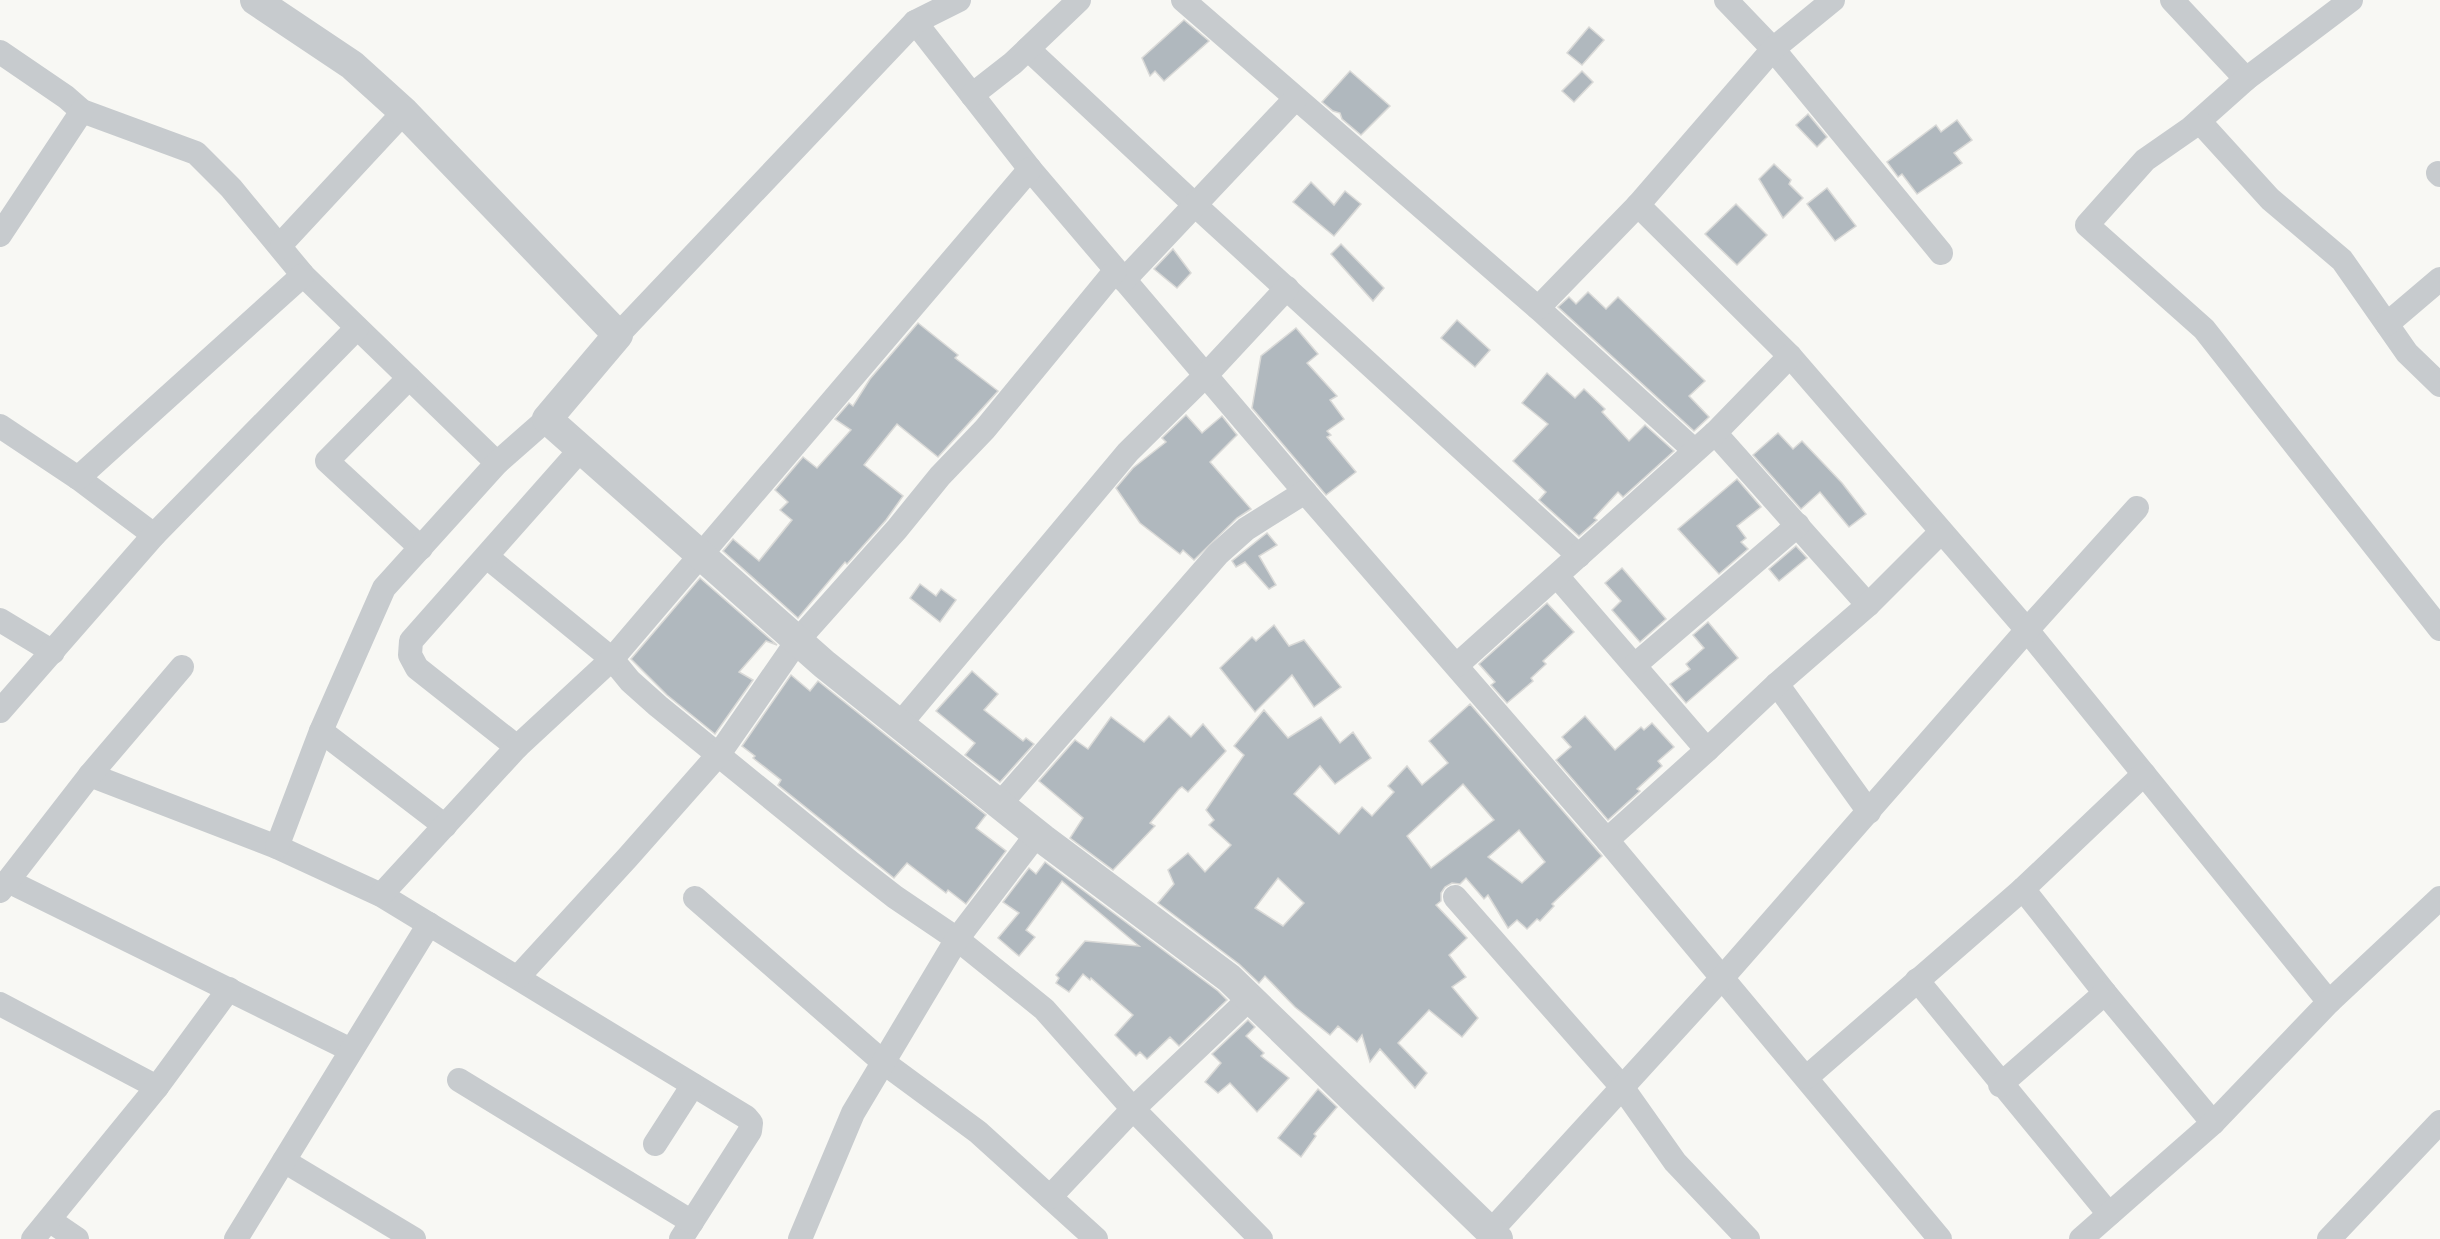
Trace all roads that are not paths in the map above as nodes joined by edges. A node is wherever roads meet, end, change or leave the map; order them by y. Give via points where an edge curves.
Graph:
1 (255, 0) edge
2 (958, 0) edge
3 (1079, 0) edge
4 (1183, 0) edge
5 (1726, 0) edge
6 (1833, 0) edge
7 (2172, 0) edge
8 (2351, 0) edge
9 (915, 22) junction
10 (1028, 49) junction
11 (1773, 50) junction
12 (0, 52) edge
13 (2246, 80) junction
14 (972, 95) junction
15 (1295, 99) junction
16 (82, 111) junction
17 (404, 112) junction
18 (2199, 121) junction
19 (1030, 169) junction
20 (1195, 205) junction
21 (1638, 205) junction
22 (0, 235) edge
23 (282, 247) junction
24 (1941, 253) dead end
25 (303, 274) junction
26 (1120, 275) junction
27 (2440, 279) edge
28 (1287, 288) junction
29 (1538, 308) junction
30 (2387, 324) junction
31 (357, 328) junction
32 (618, 335) junction
33 (1790, 356) junction
34 (1206, 375) junction
35 (409, 378) junction
36 (2440, 386) edge
37 (547, 419) junction
38 (0, 426) edge
39 (1715, 434) junction
40 (581, 449) junction
41 (1695, 450) junction
42 (497, 464) junction
43 (78, 478) junction
44 (1305, 492) junction
45 (2137, 508) dead end
46 (1798, 525) junction
47 (1941, 532) junction
48 (154, 535) junction
49 (421, 548) junction
50 (702, 555) junction
51 (1579, 556) junction
52 (487, 557) junction
53 (1557, 576) junction
54 (1868, 605) junction
55 (0, 620) edge
56 (2026, 630) junction
57 (2440, 630) edge
58 (798, 640) junction
59 (53, 652) junction
60 (612, 659) junction
61 (1457, 665) junction
62 (1635, 665) junction
63 (182, 667) dead end
64 (1777, 684) junction
65 (0, 711) edge
66 (900, 724) junction
67 (321, 731) junction
68 (517, 747) junction
69 (1707, 750) junction
70 (718, 754) junction
71 (2144, 774) junction
72 (90, 775) junction
73 (1000, 804) junction
74 (1869, 812) junction
75 (445, 826) junction
76 (1037, 834) junction
77 (1607, 840) junction
78 (277, 847) junction
79 (4, 886) edge
80 (2023, 889) junction
81 (381, 895) junction
82 (1455, 897) dead end
83 (694, 898) dead end
84 (2440, 898) edge
85 (429, 924) junction
86 (957, 939) junction
87 (518, 977) junction
88 (1723, 977) junction
89 (1917, 981) junction
90 (229, 989) junction
91 (2105, 993) junction
92 (1250, 998) junction
93 (2329, 1002) junction
94 (0, 1004) edge
95 (351, 1050) junction
96 (884, 1062) junction
97 (1807, 1077) junction
98 (459, 1080) dead end
99 (693, 1085) junction
100 (2001, 1085) junction
101 (157, 1087) junction
102 (1622, 1087) junction
103 (1133, 1109) junction
104 (2213, 1123) junction
105 (2437, 1132) edge
106 (655, 1144) dead end
107 (284, 1161) junction
108 (1050, 1197) junction
109 (2109, 1214) junction
110 (52, 1219) junction
111 (687, 1231) edge
112 (1495, 1235) edge
113 (803, 1238) edge
114 (33, 1239) edge
115 (77, 1239) edge
116 (236, 1239) edge
117 (414, 1239) edge
118 (1096, 1239) edge
119 (1261, 1239) edge
120 (1749, 1239) edge
121 (1940, 1239) edge
122 (2081, 1239) edge
123 (2329, 1239) edge

1 - 17 street via 352,64
2 - 9 street
3 - 10 street
4 - 15 street
5 - 11 street
6 - 11 street
7 - 13 street
8 - 13 street
9 - 14 street
9 - 32 street
10 - 14 street
10 - 20 street
11 - 21 street
11 - 24 street
12 - 16 street
13 - 18 street
14 - 19 street
15 - 20 street
15 - 29 street
16 - 22 street
16 - 23 street via 196,153
17 - 23 street
17 - 32 street
18 - 30 street via 2270,199 2342,260
18 - 57 street via 2145,160 2087,225 2204,329
19 - 26 street
19 - 50 street
20 - 26 street
20 - 28 street
21 - 29 street
21 - 33 street
23 - 25 street
25 - 31 street
25 - 43 street
26 - 34 street
26 - 58 street
27 - 30 street
28 - 34 street
28 - 51 street
29 - 41 street
30 - 36 street via 2407,353
31 - 35 street
31 - 48 street
32 - 37 street
33 - 39 street
33 - 47 street
34 - 44 street
34 - 66 street via 1128,452
35 - 42 street
35 - 49 street via 327,461
37 - 40 street
37 - 42 street
38 - 43 street
39 - 41 street
39 - 46 street
40 - 50 street
40 - 52 street
41 - 51 street
42 - 49 street
43 - 48 street
44 - 61 street
44 - 73 street via 1246,529 1218,554
45 - 56 street
46 - 54 street
46 - 62 street
47 - 54 street
47 - 56 street
48 - 59 street
49 - 67 street via 384,588
50 - 58 street
50 - 60 street
51 - 53 street
52 - 60 street
52 - 68 street via 411,641 410,656 417,668
53 - 61 street
53 - 62 street
54 - 64 street
55 - 59 street
56 - 71 street
56 - 74 street
58 - 66 street
58 - 70 street
59 - 65 street
60 - 68 street
60 - 70 street via 630,681
61 - 77 street
62 - 69 street
63 - 72 street
64 - 69 street
64 - 74 street
66 - 73 street
67 - 75 street
67 - 78 street
68 - 75 street
69 - 77 street
70 - 86 street via 895,897
70 - 87 street
71 - 80 street
71 - 93 street
72 - 78 street
72 - 79 street
73 - 76 street
74 - 88 street
75 - 81 street
76 - 86 street
76 - 92 street via 1229,978
77 - 88 street
78 - 81 street
79 - 90 street
80 - 89 street
80 - 91 street
81 - 85 street
82 - 102 street
83 - 96 street
84 - 93 street
85 - 87 street
85 - 95 street
86 - 96 street
86 - 103 street via 1044,1009
87 - 99 street
88 - 97 street
88 - 102 street
89 - 97 street
89 - 100 street
90 - 95 street
90 - 101 street
91 - 100 street
91 - 104 street
92 - 103 street
92 - 112 street
93 - 104 street
94 - 101 street
95 - 107 street
96 - 108 street via 978,1132
96 - 113 street via 853,1113
97 - 121 street
98 - 111 street
99 - 106 street
99 - 111 street via 751,1123 750,1131
100 - 109 street
101 - 110 street
102 - 112 street
102 - 120 street via 1676,1162
103 - 108 street
103 - 119 street
104 - 109 street
105 - 123 street
107 - 116 street
107 - 117 street
108 - 118 street
109 - 122 street
110 - 114 street
110 - 115 street

